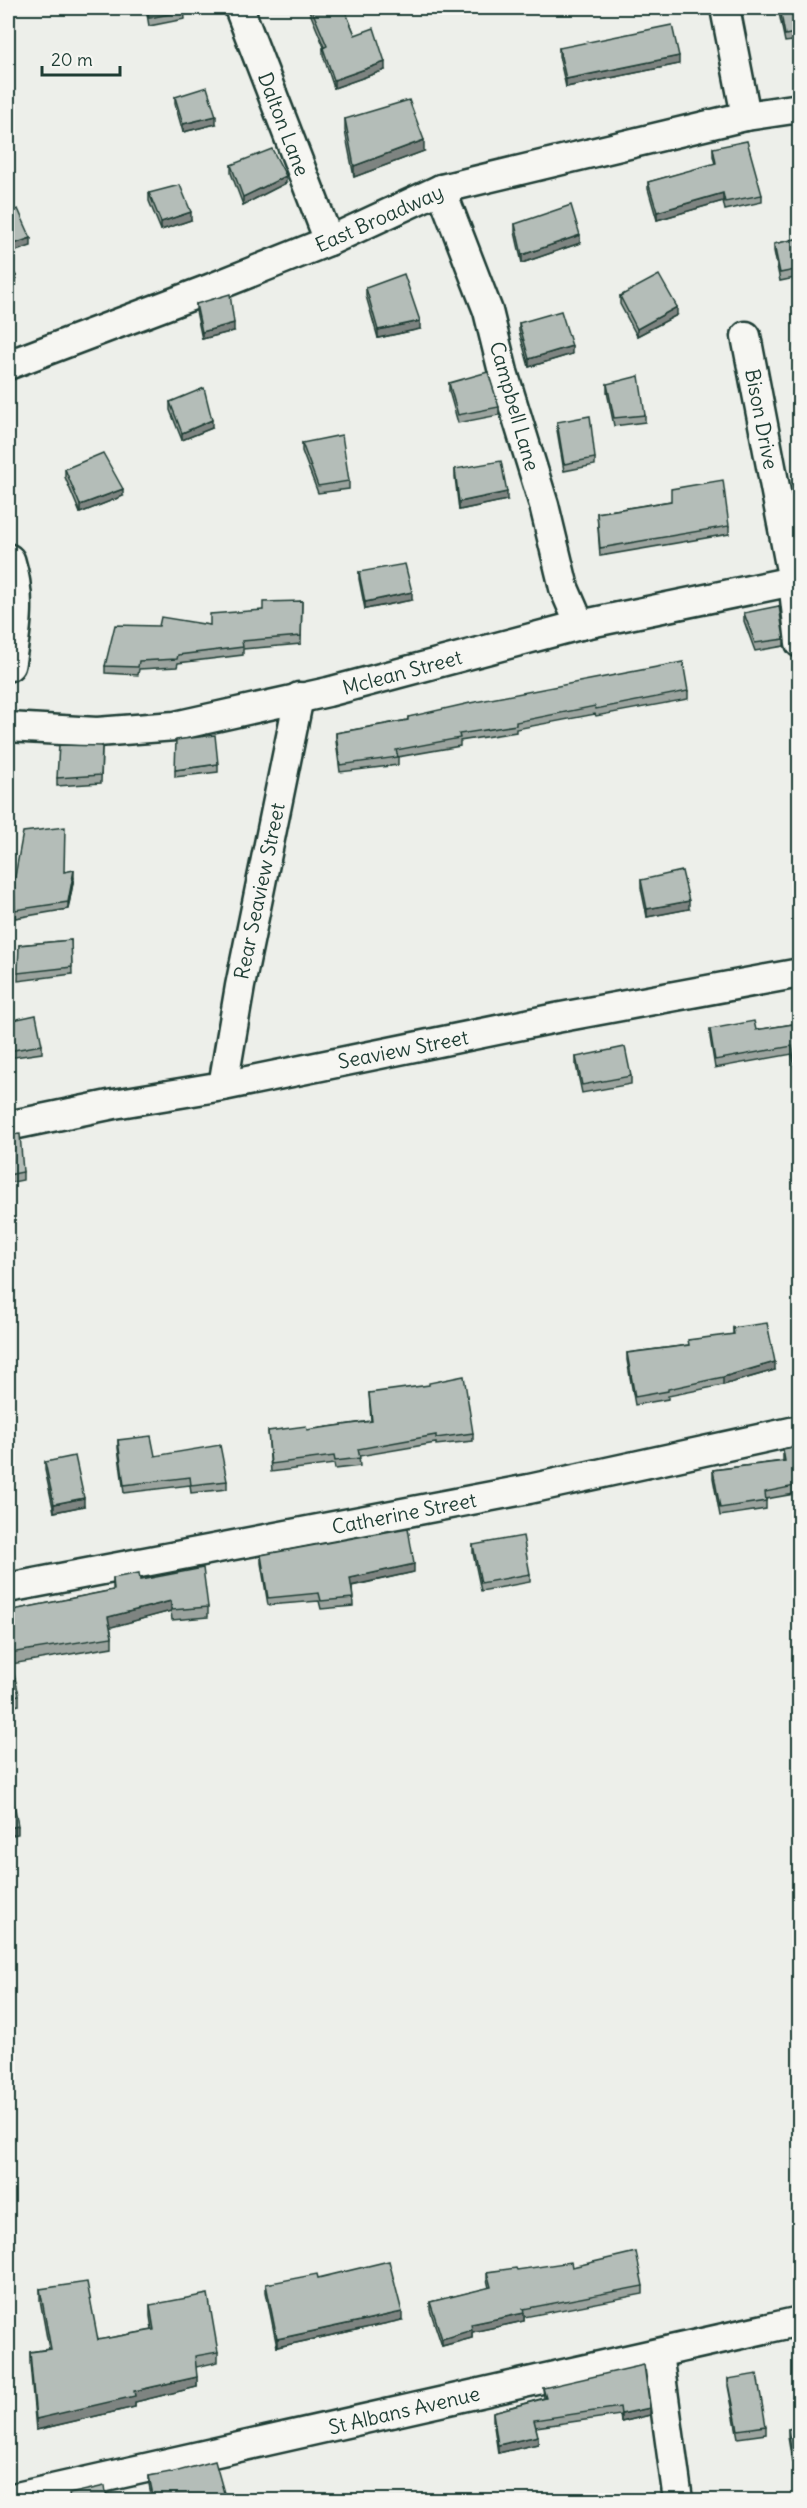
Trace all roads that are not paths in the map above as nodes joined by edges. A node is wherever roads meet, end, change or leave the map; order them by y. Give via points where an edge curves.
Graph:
1 (238, 8) edge
2 (725, 8) edge
3 (800, 108) edge
4 (746, 116) junction
5 (441, 189) junction
6 (330, 241) junction
7 (746, 336) dead end
8 (8, 365) edge
9 (10, 582) edge
10 (793, 582) junction
11 (580, 625) junction
12 (800, 643) edge
13 (8, 664) edge
14 (299, 697) junction
15 (8, 727) edge
16 (800, 973) edge
17 (223, 1086) junction
18 (8, 1126) edge
19 (800, 1430) edge
20 (8, 1588) edge
21 (800, 2321) edge
22 (658, 2354) junction
23 (8, 2499) edge
24 (678, 2500) edge

1 - 6 street, Dalton Lane
2 - 4 street
3 - 4 street, East Broadway
4 - 5 street, East Broadway
5 - 6 street, East Broadway
5 - 11 street, Campbell Lane via 488,311 564,588
6 - 8 street, East Broadway
7 - 10 street, Bison Drive
9 - 13 main road via 15,621
10 - 11 street, Mclean Street
10 - 12 street, Bison Drive
11 - 14 street, Mclean Street
14 - 15 street, Mclean Street via 175,726 97,732
14 - 17 street, Rear Seaview Street
16 - 17 street, Seaview Street
17 - 18 street, Seaview Street
19 - 20 street, Catherine Street via 529,1489
21 - 22 street, St Albans Avenue
22 - 23 street, St Albans Avenue
22 - 24 street

